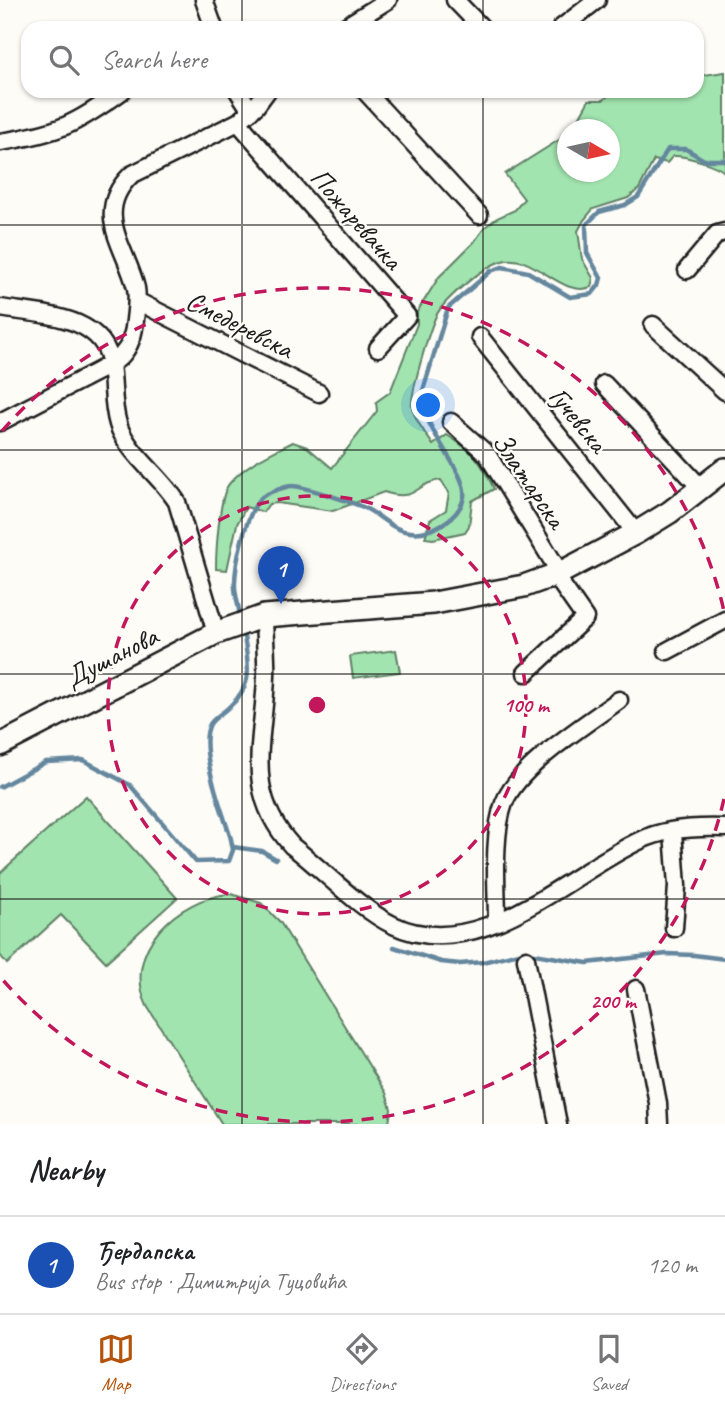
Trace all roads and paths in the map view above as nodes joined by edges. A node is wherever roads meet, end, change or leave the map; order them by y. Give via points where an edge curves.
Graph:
1 (204, 0) edge
2 (388, 0) edge
3 (455, 0) edge
4 (597, 0) edge
5 (212, 21) edge
6 (354, 21) edge
7 (475, 21) edge
8 (570, 21) edge
9 (112, 98) edge
10 (240, 98) edge
11 (261, 98) edge
12 (371, 98) edge
13 (244, 117) junction
14 (0, 142) edge
15 (479, 215) dead end
16 (725, 232) edge
17 (687, 271) dead end
18 (137, 301) junction
19 (0, 308) edge
20 (653, 325) dead end
21 (480, 337) dead end
22 (378, 348) dead end
23 (111, 364) junction
24 (604, 384) dead end
25 (725, 391) edge
26 (319, 393) dead end
27 (0, 422) edge
28 (451, 422) dead end
29 (725, 468) edge
30 (700, 487) junction
31 (636, 533) junction
32 (558, 574) junction
33 (725, 620) edge
34 (241, 624) junction
35 (667, 651) dead end
36 (526, 673) dead end
37 (619, 700) dead end
38 (0, 745) edge
39 (725, 828) edge
40 (673, 832) junction
41 (497, 922) junction
42 (674, 928) dead end
43 (526, 959) dead end
44 (636, 989) dead end
45 (558, 1124) edge
46 (659, 1124) edge

1 - 5 street
2 - 6 street
3 - 7 street
4 - 8 street
9 - 14 street via 72,125
10 - 13 street
11 - 13 street
12 - 15 street
13 - 18 street via 131,175 121,185 112,216
13 - 22 street, Пожаревачка via 407,316
16 - 17 street via 717,234
18 - 23 street via 131,340
18 - 26 street, Смедеревска
19 - 23 street via 92,330 105,345
20 - 25 street
21 - 31 street, Гучевска
23 - 27 street
23 - 34 street via 119,425 126,440 177,502
24 - 30 street
28 - 32 street, Златарска via 494,463
29 - 30 street
30 - 31 street
31 - 32 street
32 - 34 street via 524,586 434,603 299,612
32 - 36 street, Златарска via 585,618
33 - 35 street
34 - 38 street, Душанова
34 - 41 street via 266,676 259,761 265,801 283,836 376,915 407,931 444,937
37 - 41 street via 540,759 513,786 503,805 498,840
39 - 40 street
40 - 41 street via 642,839
40 - 42 street
43 - 45 street
44 - 46 street

